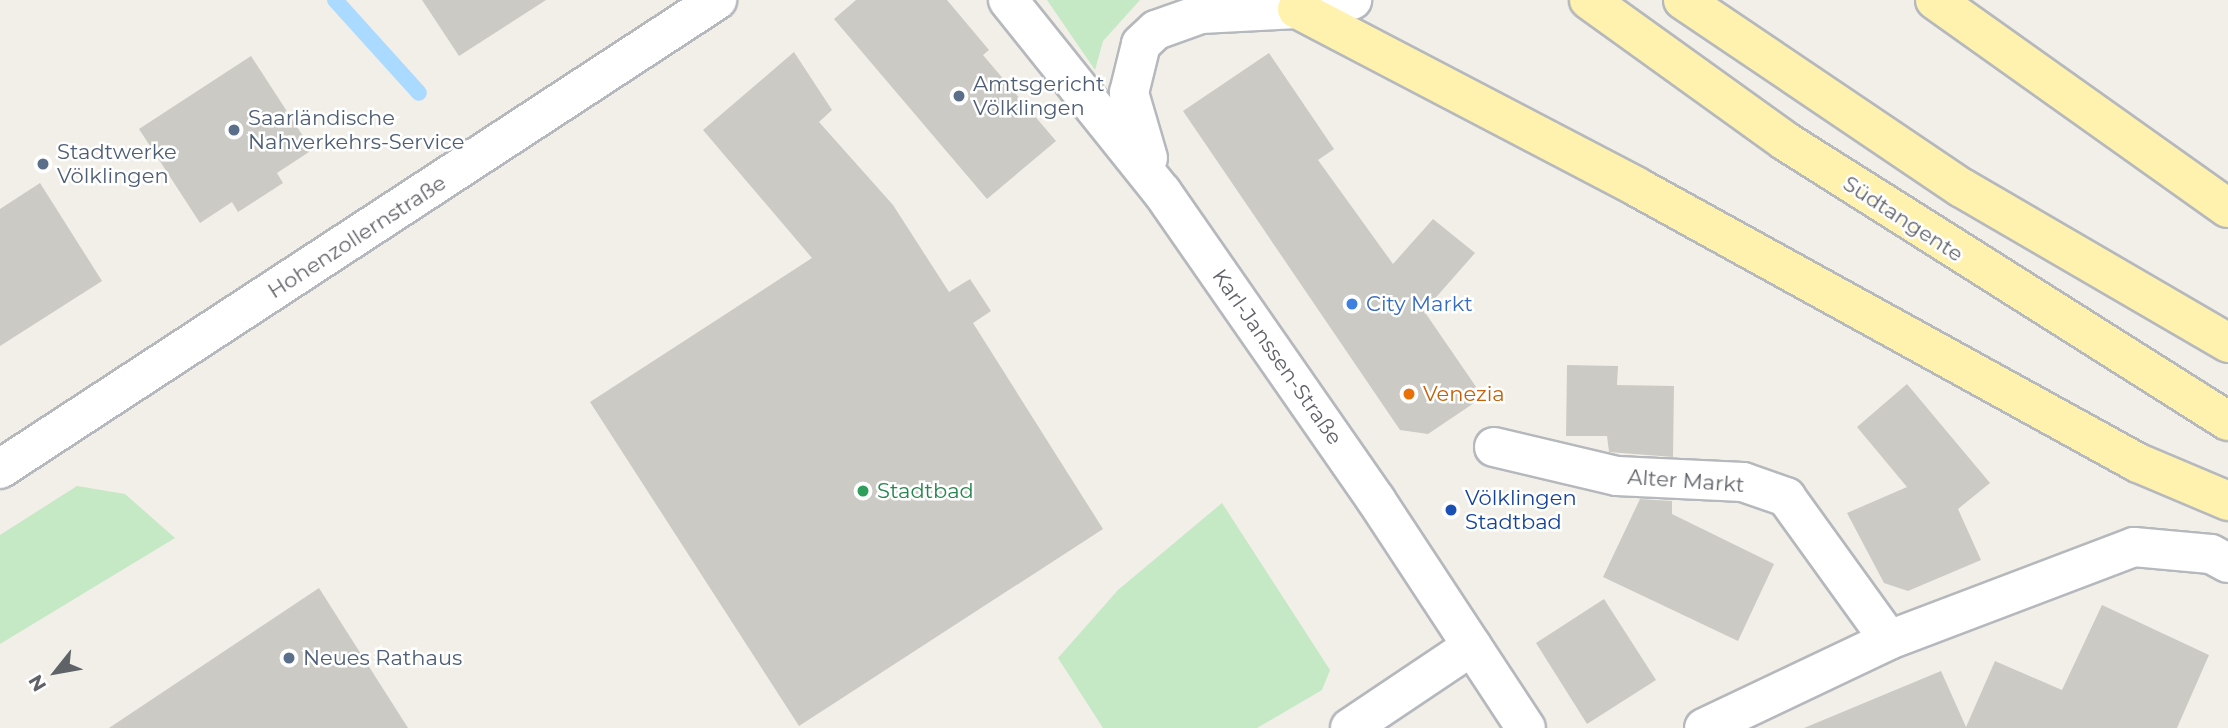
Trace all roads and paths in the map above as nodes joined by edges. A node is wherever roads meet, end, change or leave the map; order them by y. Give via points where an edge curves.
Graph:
1 (1009, 0) edge
2 (1242, 0) edge
3 (1352, 0) edge
4 (1589, 0) edge
5 (1683, 0) edge
6 (1935, 0) edge
7 (718, 1) edge
8 (1297, 9) junction
9 (1162, 192) junction
10 (2228, 208) edge
11 (2228, 343) edge
12 (2228, 421) edge
13 (1494, 447) dead end
14 (0, 469) edge
15 (2228, 501) edge
16 (2228, 563) edge
17 (1889, 640) junction
18 (1472, 646) junction
19 (1350, 728) edge
20 (1526, 728) edge
21 (1704, 728) edge

1 - 9 main road, Karl-Janssen-Straße
2 - 8 main road
3 - 8 main road
4 - 12 main road, Südtangente via 1982,270
5 - 11 main road via 1962,188
6 - 10 main road
7 - 14 main road, Hohenzollernstraße
8 - 9 main road via 1201,14 1156,30 1141,44 1131,67 1131,115
8 - 15 main road via 1637,187 2138,463
9 - 18 main road, Karl-Janssen-Straße
13 - 17 main road, Alter Markt via 1616,476 1743,482 1786,497
16 - 17 main road via 2211,554 2134,547
17 - 21 main road
18 - 19 main road
18 - 20 main road, Karl-Janssen-Straße

